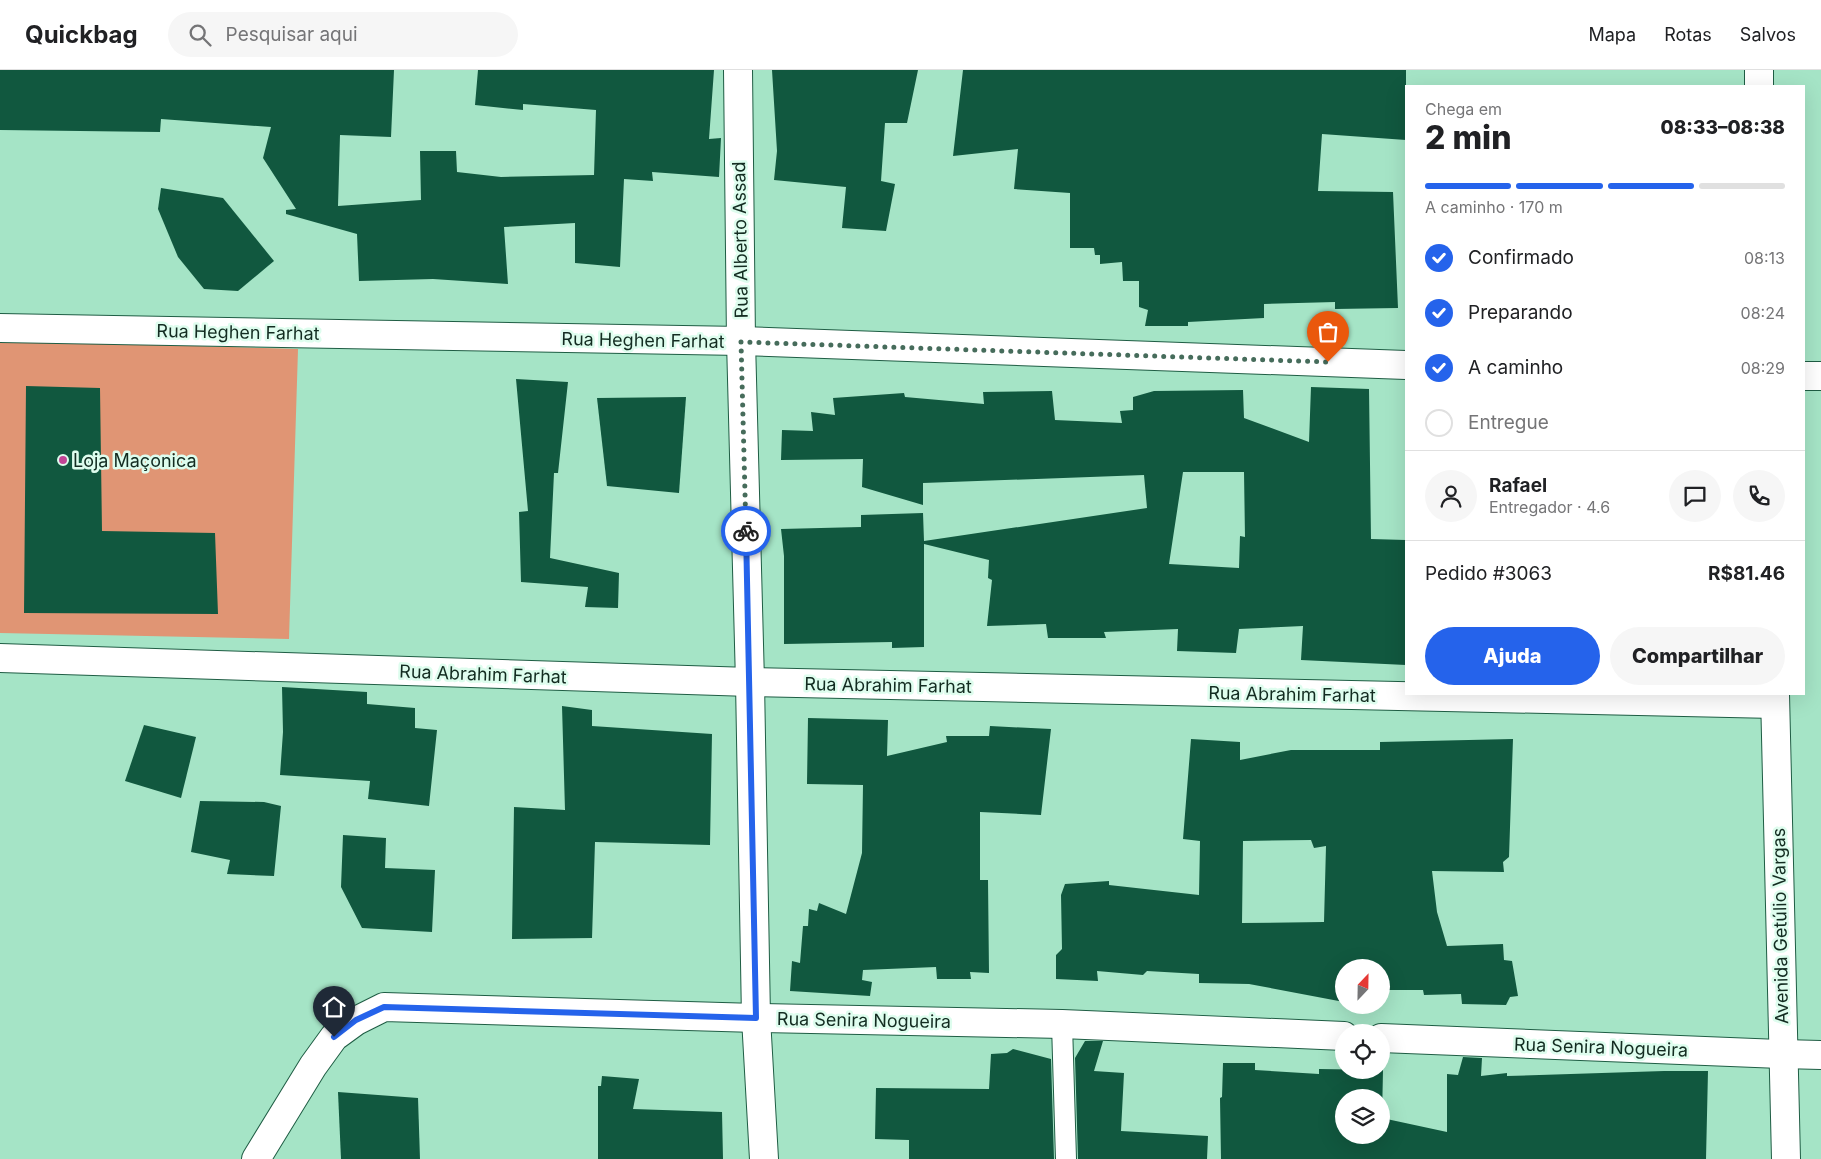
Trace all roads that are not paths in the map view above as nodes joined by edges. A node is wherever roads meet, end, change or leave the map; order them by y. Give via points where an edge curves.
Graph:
1 (738, 70) edge
2 (1759, 70) edge
3 (1759, 85) edge
4 (0, 328) edge
5 (741, 342) junction
6 (1405, 365) edge
7 (1805, 376) edge
8 (1821, 376) edge
9 (0, 658) edge
10 (750, 682) junction
11 (1405, 693) edge
12 (1534, 695) edge
13 (1775, 699) edge
14 (756, 1018) junction
15 (1062, 1024) junction
16 (1335, 1036) edge
17 (1390, 1038) edge
18 (1782, 1054) junction
19 (1821, 1055) edge
20 (256, 1159) edge
21 (764, 1159) edge
22 (1066, 1159) edge
23 (1786, 1159) edge

1 - 5 street, Rua Alberto Assad
2 - 3 street
4 - 5 street, Rua Heghen Farhat
5 - 6 street, Rua Heghen Farhat
5 - 10 street, Rua Alberto Assad
7 - 8 street
9 - 10 street, Rua Abrahim Farhat
10 - 11 street, Rua Abrahim Farhat
10 - 14 street, Rua Alberto Assad
12 - 13 street, Rua Abrahim Farhat
13 - 18 street, Avenida Getúlio Vargas
14 - 15 street, Rua Senira Nogueira
14 - 20 street, Rua Senira Nogueira via 384,1007 356,1020 334,1037
14 - 21 street, Rua Alberto Assad
15 - 16 street, Rua Senira Nogueira
15 - 22 lane
17 - 18 street, Rua Senira Nogueira
18 - 19 street, Rua Senira Nogueira
18 - 23 street, Avenida Getúlio Vargas

